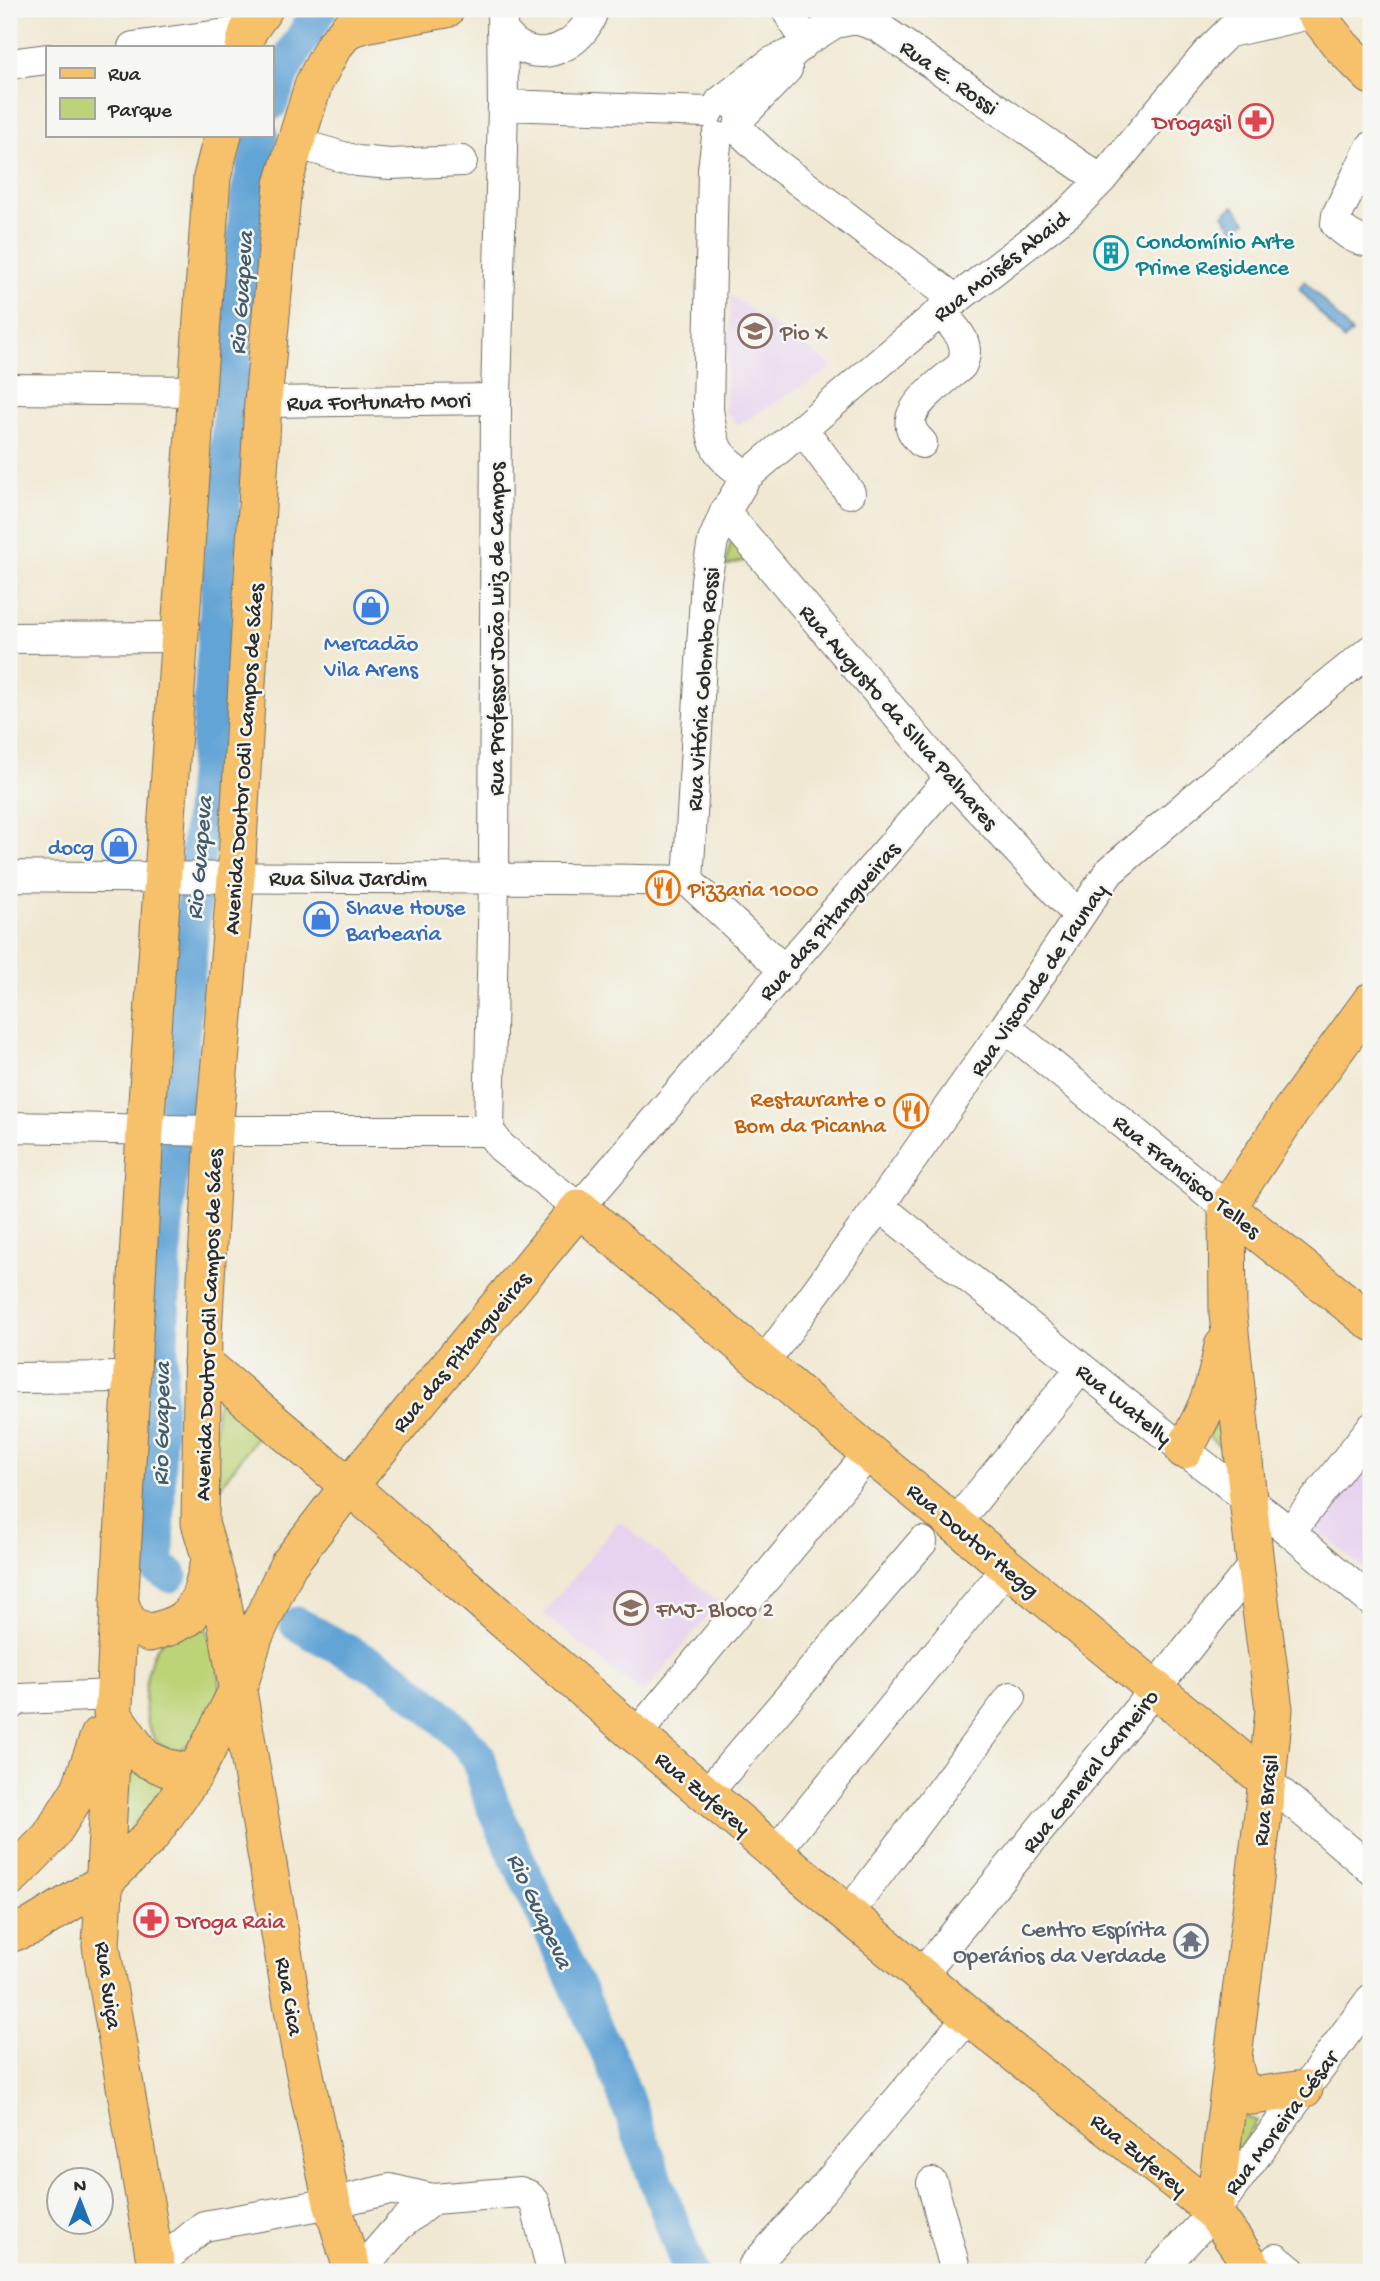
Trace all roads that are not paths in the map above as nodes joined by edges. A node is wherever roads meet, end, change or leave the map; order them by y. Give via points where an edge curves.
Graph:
1 (593, 9) edge
2 (786, 9) edge
3 (1251, 9) edge
4 (436, 10) edge
5 (1313, 11) edge
6 (883, 17) edge
7 (502, 20) edge
8 (252, 29) edge
9 (1230, 32) junction
10 (140, 46) edge
11 (800, 47) junction
12 (46, 59) edge
13 (9, 64) edge
14 (1371, 76) edge
15 (503, 105) junction
16 (725, 120) junction
17 (223, 136) edge
18 (295, 143) junction
19 (1371, 147) edge
20 (771, 160) junction
21 (462, 161) dead end
22 (713, 170) junction
23 (1101, 180) junction
24 (1371, 241) edge
25 (948, 306) junction
26 (9, 389) edge
27 (198, 391) junction
28 (496, 399) junction
29 (263, 402) junction
30 (802, 428) junction
31 (922, 443) dead end
32 (747, 475) junction
33 (850, 493) dead end
34 (726, 512) junction
35 (180, 637) junction
36 (9, 638) edge
37 (1371, 650) edge
38 (950, 778) junction
39 (9, 876) edge
40 (224, 877) junction
41 (494, 877) junction
42 (172, 878) junction
43 (688, 881) junction
44 (1079, 916) junction
45 (785, 971) junction
46 (1371, 1002) edge
47 (1005, 1027) junction
48 (9, 1127) edge
49 (151, 1130) junction
50 (207, 1131) junction
51 (489, 1131) junction
52 (879, 1206) junction
53 (579, 1208) junction
54 (1227, 1208) junction
55 (1228, 1314) junction
56 (1371, 1322) edge
57 (202, 1362) junction
58 (763, 1364) junction
59 (1081, 1368) junction
60 (132, 1377) junction
61 (9, 1378) edge
62 (1371, 1428) edge
63 (1184, 1450) junction
64 (869, 1452) junction
65 (349, 1486) junction
66 (1250, 1501) junction
67 (956, 1523) junction
68 (1290, 1532) junction
69 (922, 1542) dead end
70 (1255, 1563) junction
71 (1008, 1566) junction
72 (215, 1577) junction
73 (119, 1601) junction
74 (1371, 1601) edge
75 (238, 1689) junction
76 (1155, 1689) junction
77 (1012, 1697) dead end
78 (113, 1704) junction
79 (9, 1706) edge
80 (636, 1735) junction
81 (195, 1773) junction
82 (1267, 1781) junction
83 (706, 1794) junction
84 (775, 1852) junction
85 (1371, 1869) edge
86 (9, 1879) edge
87 (104, 1882) junction
88 (848, 1914) junction
89 (20, 1930) edge
90 (101, 1946) junction
91 (921, 1975) junction
92 (1371, 1999) edge
93 (969, 2016) junction
94 (1233, 2059) junction
95 (1304, 2089) junction
96 (932, 2183) dead end
97 (433, 2199) junction
98 (332, 2203) junction
99 (1214, 2212) junction
100 (753, 2267) dead end
101 (1275, 2268) edge
102 (157, 2269) edge
103 (353, 2272) edge
104 (359, 2272) edge
105 (552, 2272) edge
106 (956, 2272) edge
107 (1158, 2272) edge

1 - 7 street via 584,32 549,51 519,47
2 - 11 street
3 - 9 street, Rua Moisés Abaid
4 - 18 main road, Avenida Doutor Odil Campos de Sáes via 348,29 314,83
5 - 9 street
5 - 14 main road
6 - 11 street, Rua E. Rossi via 835,23
6 - 23 street, Rua E. Rossi
7 - 15 street, Rua Professor João Luiz de Campos
8 - 10 street
9 - 23 street, Rua Moisés Abaid
11 - 16 street, Rua E. Rossi via 772,62
12 - 13 street
15 - 16 street
15 - 28 street, Rua Professor João Luiz de Campos
16 - 20 street
16 - 22 street
17 - 27 main road via 212,177
18 - 21 street via 358,161
18 - 29 main road, Avenida Doutor Odil Campos de Sáes via 283,184
19 - 24 street via 1336,224 1356,238
20 - 22 street via 737,157
20 - 25 street
22 - 32 street via 708,409 713,442 724,461
23 - 25 street, Rua Moisés Abaid via 1069,212
25 - 30 street, Rua Moisés Abaid
25 - 31 street via 967,348 961,366 916,405 910,417 911,430
26 - 27 street
27 - 35 main road
28 - 29 street, Rua Fortunato Mori
28 - 41 street, Rua Professor João Luiz de Campos
29 - 40 main road, Avenida Doutor Odil Campos de Sáes
30 - 32 street, Rua Moisés Abaid
30 - 33 street
32 - 34 street, Rua Vitória Colombo Rossi
34 - 38 street, Rua Augusto da SIlva Palhares
34 - 43 street, Rua Vitória Colombo Rossi via 713,541 706,580
35 - 36 street
35 - 42 main road
37 - 44 street, Rua Visconde de Taunay via 1143,841 1109,872
38 - 44 street, Rua Augusto da SIlva Palhares
38 - 45 street, Rua das Pitangueiras
39 - 42 street, Rua Silva Jardim
40 - 41 street, Rua Silva Jardim
40 - 42 street, Rua Silva Jardim
40 - 50 main road, Avenida Doutor Odil Campos de Sáes
41 - 43 street, Rua Silva Jardim
41 - 51 street, Rua Professor João Luiz de Campos
42 - 49 main road
43 - 45 street
44 - 47 street, Rua Visconde de Taunay
45 - 53 street, Rua das Pitangueiras
46 - 54 main road via 1290,1111
47 - 52 street, Rua Visconde de Taunay
47 - 54 street, Rua Francisco Telles
48 - 49 street
49 - 50 street
49 - 60 main road
50 - 51 street
50 - 57 main road, Avenida Doutor Odil Campos de Sáes
51 - 53 street via 501,1147
52 - 58 street, Rua Visconde de Taunay
52 - 59 street, Rua Watelly
53 - 58 main road, Rua Doutor Hegg
53 - 65 main road, Rua das Pitangueiras
54 - 55 main road
54 - 56 main road, Rua Francisco Telles
55 - 63 main road via 1216,1383
55 - 66 main road, Rua Brasil
57 - 65 main road, Rua Zuferey
57 - 72 main road, Avenida Doutor Odil Campos de Sáes via 200,1523
58 - 64 main road, Rua Doutor Hegg
59 - 63 street, Rua Watelly
59 - 67 street
60 - 61 street
60 - 73 main road
62 - 68 street
63 - 66 street, Rua Watelly
64 - 67 main road, Rua Doutor Hegg
64 - 80 street
65 - 75 main road, Rua das Pitangueiras via 275,1588
65 - 80 main road, Rua Zuferey
66 - 68 street, Rua Watelly
66 - 70 main road, Rua Brasil
67 - 71 main road, Rua Doutor Hegg
68 - 74 street, Rua Watelly
69 - 83 street
70 - 76 street, Rua General Carneiro
70 - 82 main road, Rua Brasil via 1274,1709
71 - 76 main road, Rua Doutor Hegg
71 - 84 street
72 - 73 main road via 189,1617 149,1633 128,1623
72 - 75 main road, Rua Cica
73 - 78 main road
75 - 81 main road, Rua das Pitangueiras
75 - 98 main road, Rua Cica
76 - 82 main road, Rua Doutor Hegg
76 - 91 street, Rua General Carneiro
77 - 88 street
78 - 79 street via 20,1699
78 - 81 main road via 144,1758
78 - 86 main road via 80,1789 50,1837
78 - 87 main road, Rua Suiça
80 - 83 main road, Rua Zuferey
81 - 87 main road, Rua das Pitangueiras via 150,1837
82 - 85 street, Rua Doutor Hegg
82 - 94 main road, Rua Brasil
83 - 84 main road, Rua Zuferey
84 - 88 main road, Rua Zuferey
87 - 89 main road, Rua das Pitangueiras
87 - 90 main road, Rua Suiça
88 - 91 main road, Rua Zuferey
89 - 90 main road via 63,1930
90 - 102 main road, Rua Suiça
91 - 93 main road, Rua Zuferey
92 - 95 street, Rua Moreira César
93 - 99 main road, Rua Zuferey
93 - 100 street
94 - 95 main road via 1237,2084 1253,2096
94 - 99 main road, Rua Brasil
95 - 99 street, Rua Moreira César
96 - 106 street
97 - 98 street via 390,2189
97 - 104 street via 399,2226
97 - 105 street via 528,2195 535,2202
98 - 102 street via 204,2226
98 - 103 main road, Rua Cica
99 - 101 main road
99 - 107 street, Rua Moreira César

